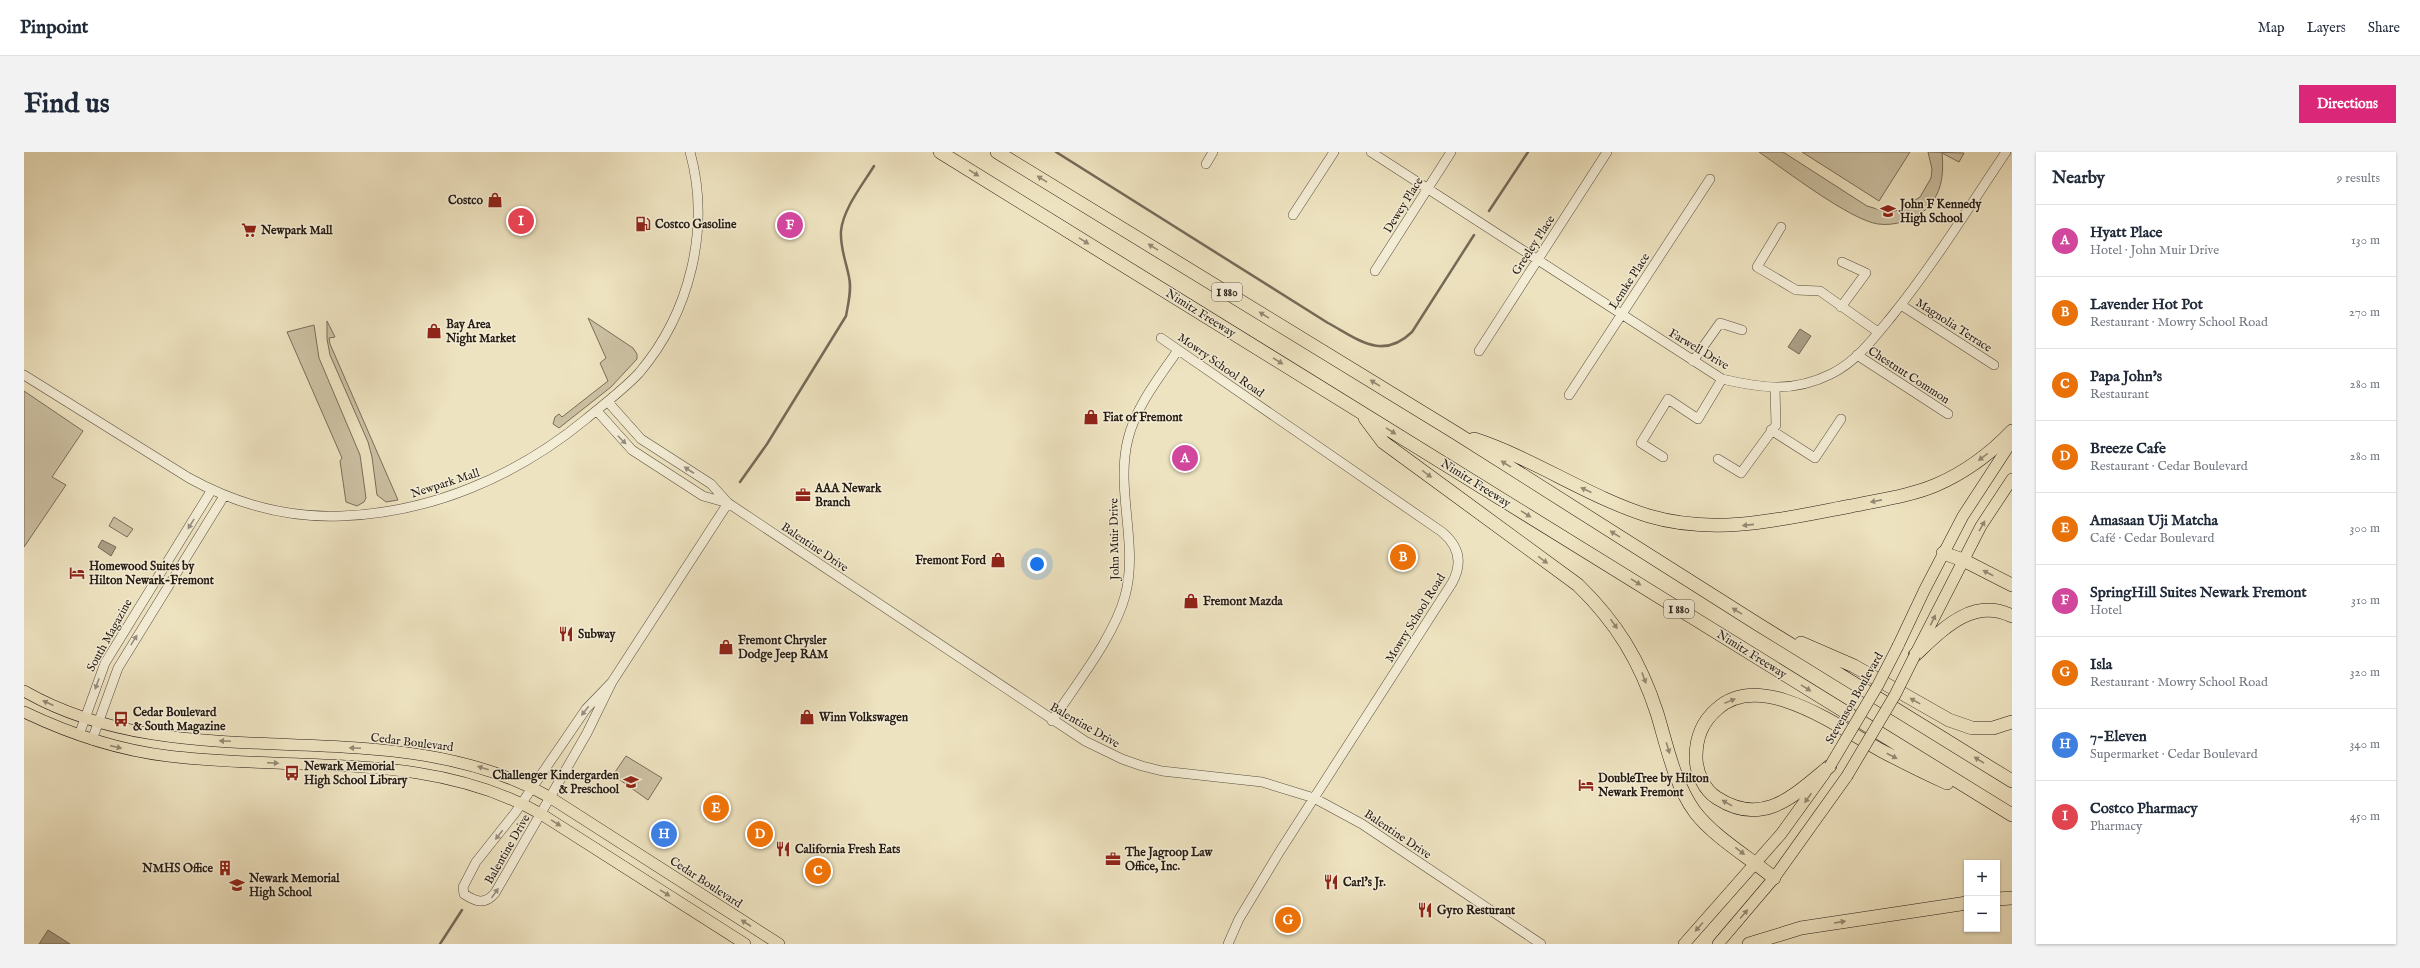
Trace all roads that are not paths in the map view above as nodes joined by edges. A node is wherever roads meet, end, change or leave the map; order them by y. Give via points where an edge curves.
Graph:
1 (690, 152) edge
2 (940, 152) edge
3 (997, 152) edge
4 (1213, 152) edge
5 (1334, 152) edge
6 (1371, 152) edge
7 (1451, 152) edge
8 (1607, 152) edge
9 (2006, 152) edge
10 (1206, 164) dead end
11 (1710, 180) dead end
12 (1427, 189) junction
13 (1293, 216) dead end
14 (1782, 226) dead end
15 (1538, 260) junction
16 (1842, 262) dead end
17 (1375, 271) dead end
18 (1901, 304) junction
19 (1841, 307) junction
20 (1622, 314) junction
21 (1742, 330) dead end
22 (1878, 332) junction
23 (1162, 338) dead end
24 (1178, 350) junction
25 (1479, 351) dead end
26 (1858, 355) junction
27 (1693, 362) junction
28 (1994, 365) dead end
29 (24, 375) edge
30 (1722, 379) junction
31 (1775, 388) junction
32 (1568, 395) dead end
33 (608, 402) junction
34 (597, 410) junction
35 (1358, 410) junction
36 (1948, 414) dead end
37 (1841, 419) dead end
38 (1771, 430) junction
39 (2012, 431) edge
40 (1456, 433) junction
41 (2012, 441) edge
42 (1663, 457) dead end
43 (1718, 459) dead end
44 (2012, 478) edge
45 (211, 491) junction
46 (224, 496) junction
47 (728, 504) junction
48 (1943, 553) junction
49 (1963, 560) junction
50 (2012, 585) edge
51 (2012, 616) edge
52 (1756, 623) junction
53 (1915, 655) junction
54 (612, 682) junction
55 (24, 691) edge
56 (24, 712) edge
57 (85, 718) junction
58 (1052, 721) junction
59 (98, 722) junction
60 (2012, 722) edge
61 (78, 736) junction
62 (92, 740) junction
63 (1830, 766) junction
64 (2012, 780) edge
65 (532, 788) junction
66 (550, 798) junction
67 (1314, 798) junction
68 (522, 804) junction
69 (2001, 808) junction
70 (541, 814) junction
71 (2012, 815) edge
72 (1755, 863) junction
73 (1774, 878) junction
74 (2012, 898) edge
75 (2000, 899) edge
76 (1964, 903) edge
77 (745, 944) edge
78 (779, 944) edge
79 (1228, 944) edge
80 (1541, 944) edge
81 (1684, 944) edge
82 (1718, 944) edge
83 (1749, 944) edge

1 - 33 street, Newpark Mall via 696,182 698,228 685,293 670,326 653,354 638,373
2 -> 35 highway, Nimitz Freeway / I 880
40 -> 3 highway, I 880
4 - 10 street
5 - 13 street
6 - 12 street, Farwell Drive
7 - 12 street, Dewey Place
8 - 15 street, Greeley Place
9 - 18 street, Farwell Drive via 1912,292
11 - 20 street, Lemke Place
12 - 15 street, Farwell Drive
12 - 17 street, Dewey Place
14 - 19 street via 1757,267 1796,290 1820,291
15 - 20 street, Farwell Drive
15 - 25 street, Greeley Place
16 - 19 street via 1866,273
18 - 22 street, Farwell Drive
18 - 28 street, Magnolia Terrace
19 - 22 street
20 - 27 street, Farwell Drive
20 - 32 street, Lemke Place
21 - 27 street via 1720,323
22 - 26 street, Farwell Drive
23 - 24 street, Mowry School Road
24 - 58 street, John Muir Drive via 1143,402 1128,439 1124,469 1128,572 1121,608 1108,634
24 - 67 street, Mowry School Road via 1442,532 1458,552 1459,566 1452,582
26 - 31 street, Farwell Drive via 1830,374 1803,384
26 - 36 street, Chestnut Common
27 - 30 street, Farwell Drive
29 - 45 street, Newpark Mall
30 - 31 street, Farwell Drive via 1758,388
30 - 42 street via 1698,419 1668,400 1641,443
31 - 38 street via 1776,425
33 - 34 street, Newpark Mall
47 -> 33 street, Balentine Drive via 711,484 641,439
34 - 46 street, Newpark Mall via 556,442 518,466 457,494 415,506 367,514 324,516 286,513
34 -> 47 street, Balentine Drive via 632,450 703,496
35 -> 69 highway, Nimitz Freeway / I 880
35 -> 72 highway via 1383,442 1578,585 1597,603 1613,622 1640,668 1676,775 1695,812 1708,826
37 - 38 street via 1815,458
38 - 43 street via 1741,473
39 -> 40 highway via 1997,447 1967,470 1936,485 1900,496 1767,523 1734,526 1678,523 1648,516 1585,490 1503,448
52 -> 40 highway, I 880
41 - 48 main road, Stevenson Boulevard via 1963,516
49 -> 44 main road
45 - 46 street, Newpark Mall
45 -> 57 street, South Magazine via 105,663
59 -> 46 street, South Magazine via 110,686 126,652
47 - 54 street, Balentine Drive
47 - 58 street, Balentine Drive
48 - 49 highway
48 - 63 main road, Stevenson Boulevard, bridge via 1878,685
50 -> 49 highway
53 -> 49 main road
51 - 53 highway via 1982,610 1966,614 1948,625
60 -> 52 highway via 1994,728 1972,728 1950,720 1854,666
64 -> 52 highway, I 880
53 - 73 main road, bridge via 1895,695 1847,776
54 -> 65 street, Balentine Drive via 586,709
54 - 66 street, Balentine Drive
57 -> 55 main road, Cedar Boulevard
56 - 61 main road
57 - 59 main road, Cedar Boulevard
57 - 61 street, South Magazine
58 - 67 street, Balentine Drive via 1101,750 1142,766 1162,771 1262,782
59 - 62 street, South Magazine
65 -> 59 main road, Cedar Boulevard via 471,764 419,753 170,738
61 - 62 main road
62 -> 68 main road via 130,750 174,757 376,768 431,774 471,784
63 -> 69 highway via 1787,801 1750,812 1729,806 1711,794 1700,777 1696,758 1697,740 1705,719 1721,704 1740,696 1762,695 1786,700 1915,768
63 -> 72 main road, Stevenson Boulevard via 1806,801
65 - 66 main road, Cedar Boulevard
65 - 68 street, Balentine Drive
66 - 70 street, Balentine Drive
78 -> 66 main road, Cedar Boulevard
67 - 79 street, Mowry School Road via 1248,904
67 - 80 street, Balentine Drive via 1352,818
68 - 70 main road
68 -> 70 street, Balentine Drive via 476,862 467,878 463,887 464,894 472,899 481,902 489,900 495,893
69 - 71 highway, Nimitz Freeway / I 880
70 -> 77 main road
72 - 73 highway
72 -> 81 main road, Stevenson Boulevard
82 -> 73 main road
74 - 75 highway
83 -> 76 highway via 1801,928

